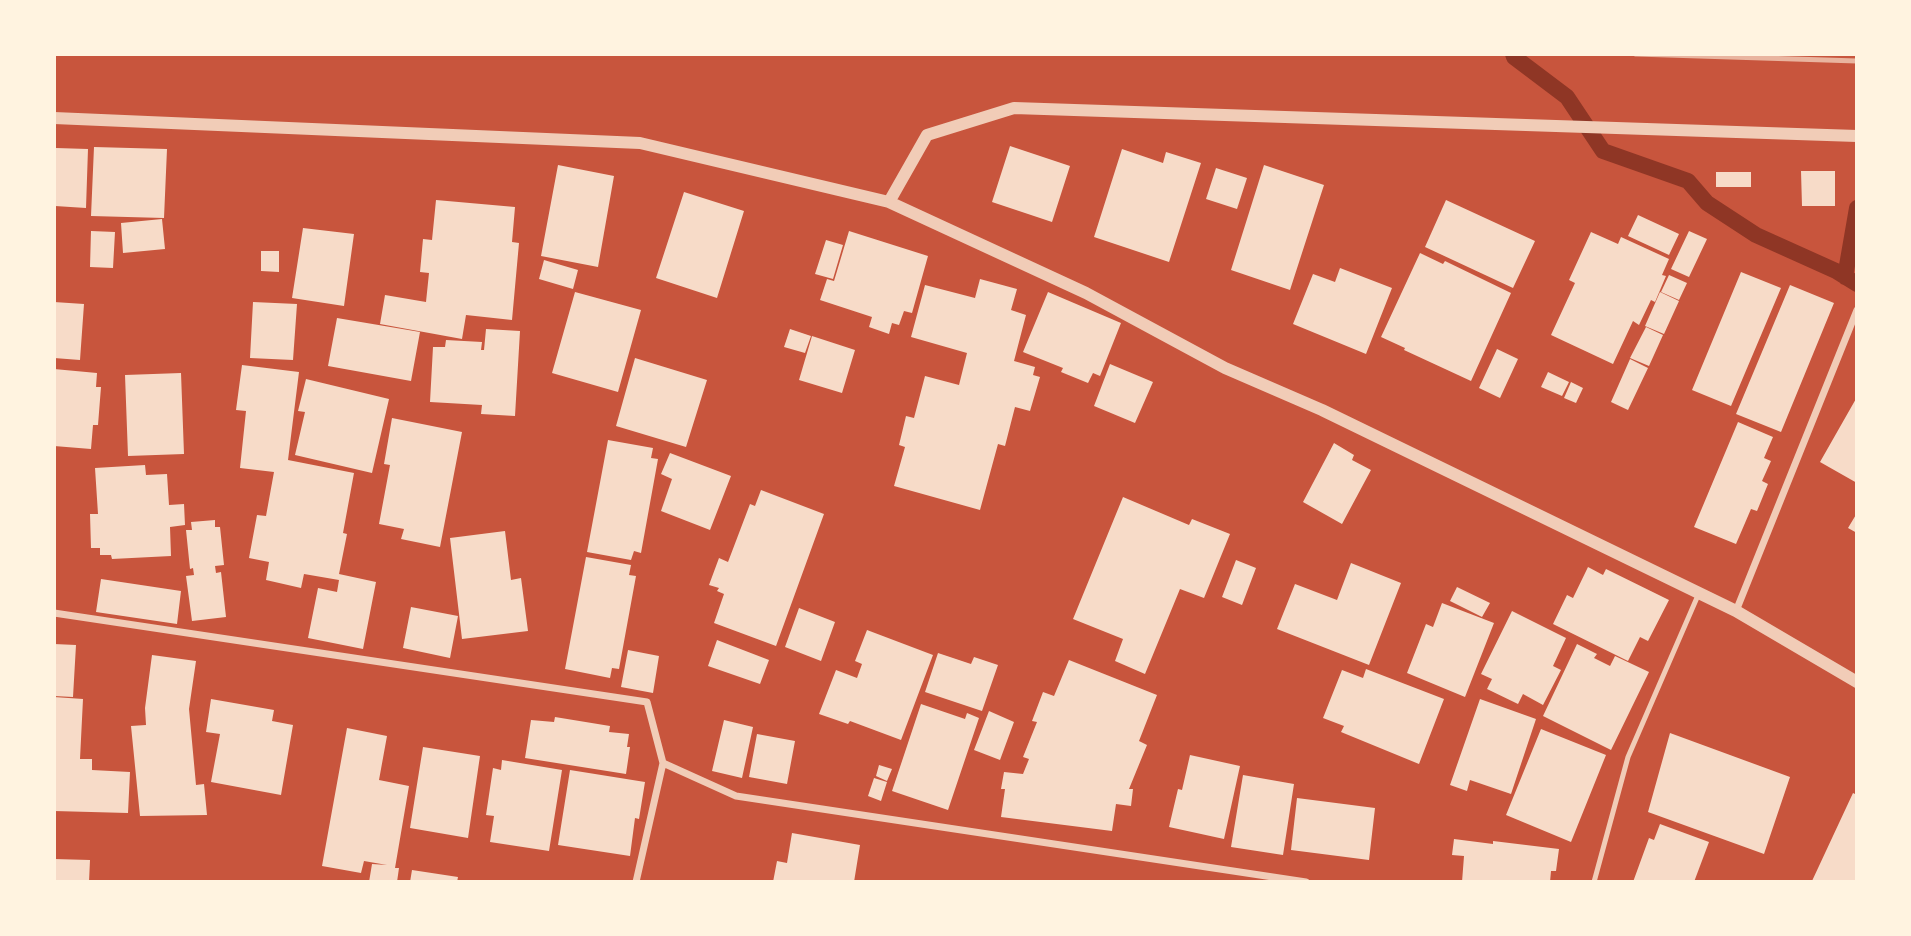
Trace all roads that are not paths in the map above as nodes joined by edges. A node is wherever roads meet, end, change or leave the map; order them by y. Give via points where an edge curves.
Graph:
1 (54, 118) edge
2 (1857, 136) edge
3 (889, 202) junction
4 (1857, 310) edge
5 (1699, 593) junction
6 (1736, 611) junction
7 (54, 613) edge
8 (1857, 682) edge
9 (663, 763) junction
10 (636, 882) edge
11 (1306, 882) edge
12 (1594, 882) edge

1 - 3 street via 640,142
2 - 3 street via 1014,108 927,135
3 - 5 street via 1086,293 1224,368 1322,410
4 - 6 street
5 - 6 street
5 - 12 lane via 1628,757
6 - 8 street
7 - 9 street via 647,702
9 - 10 street
9 - 11 street via 736,796

